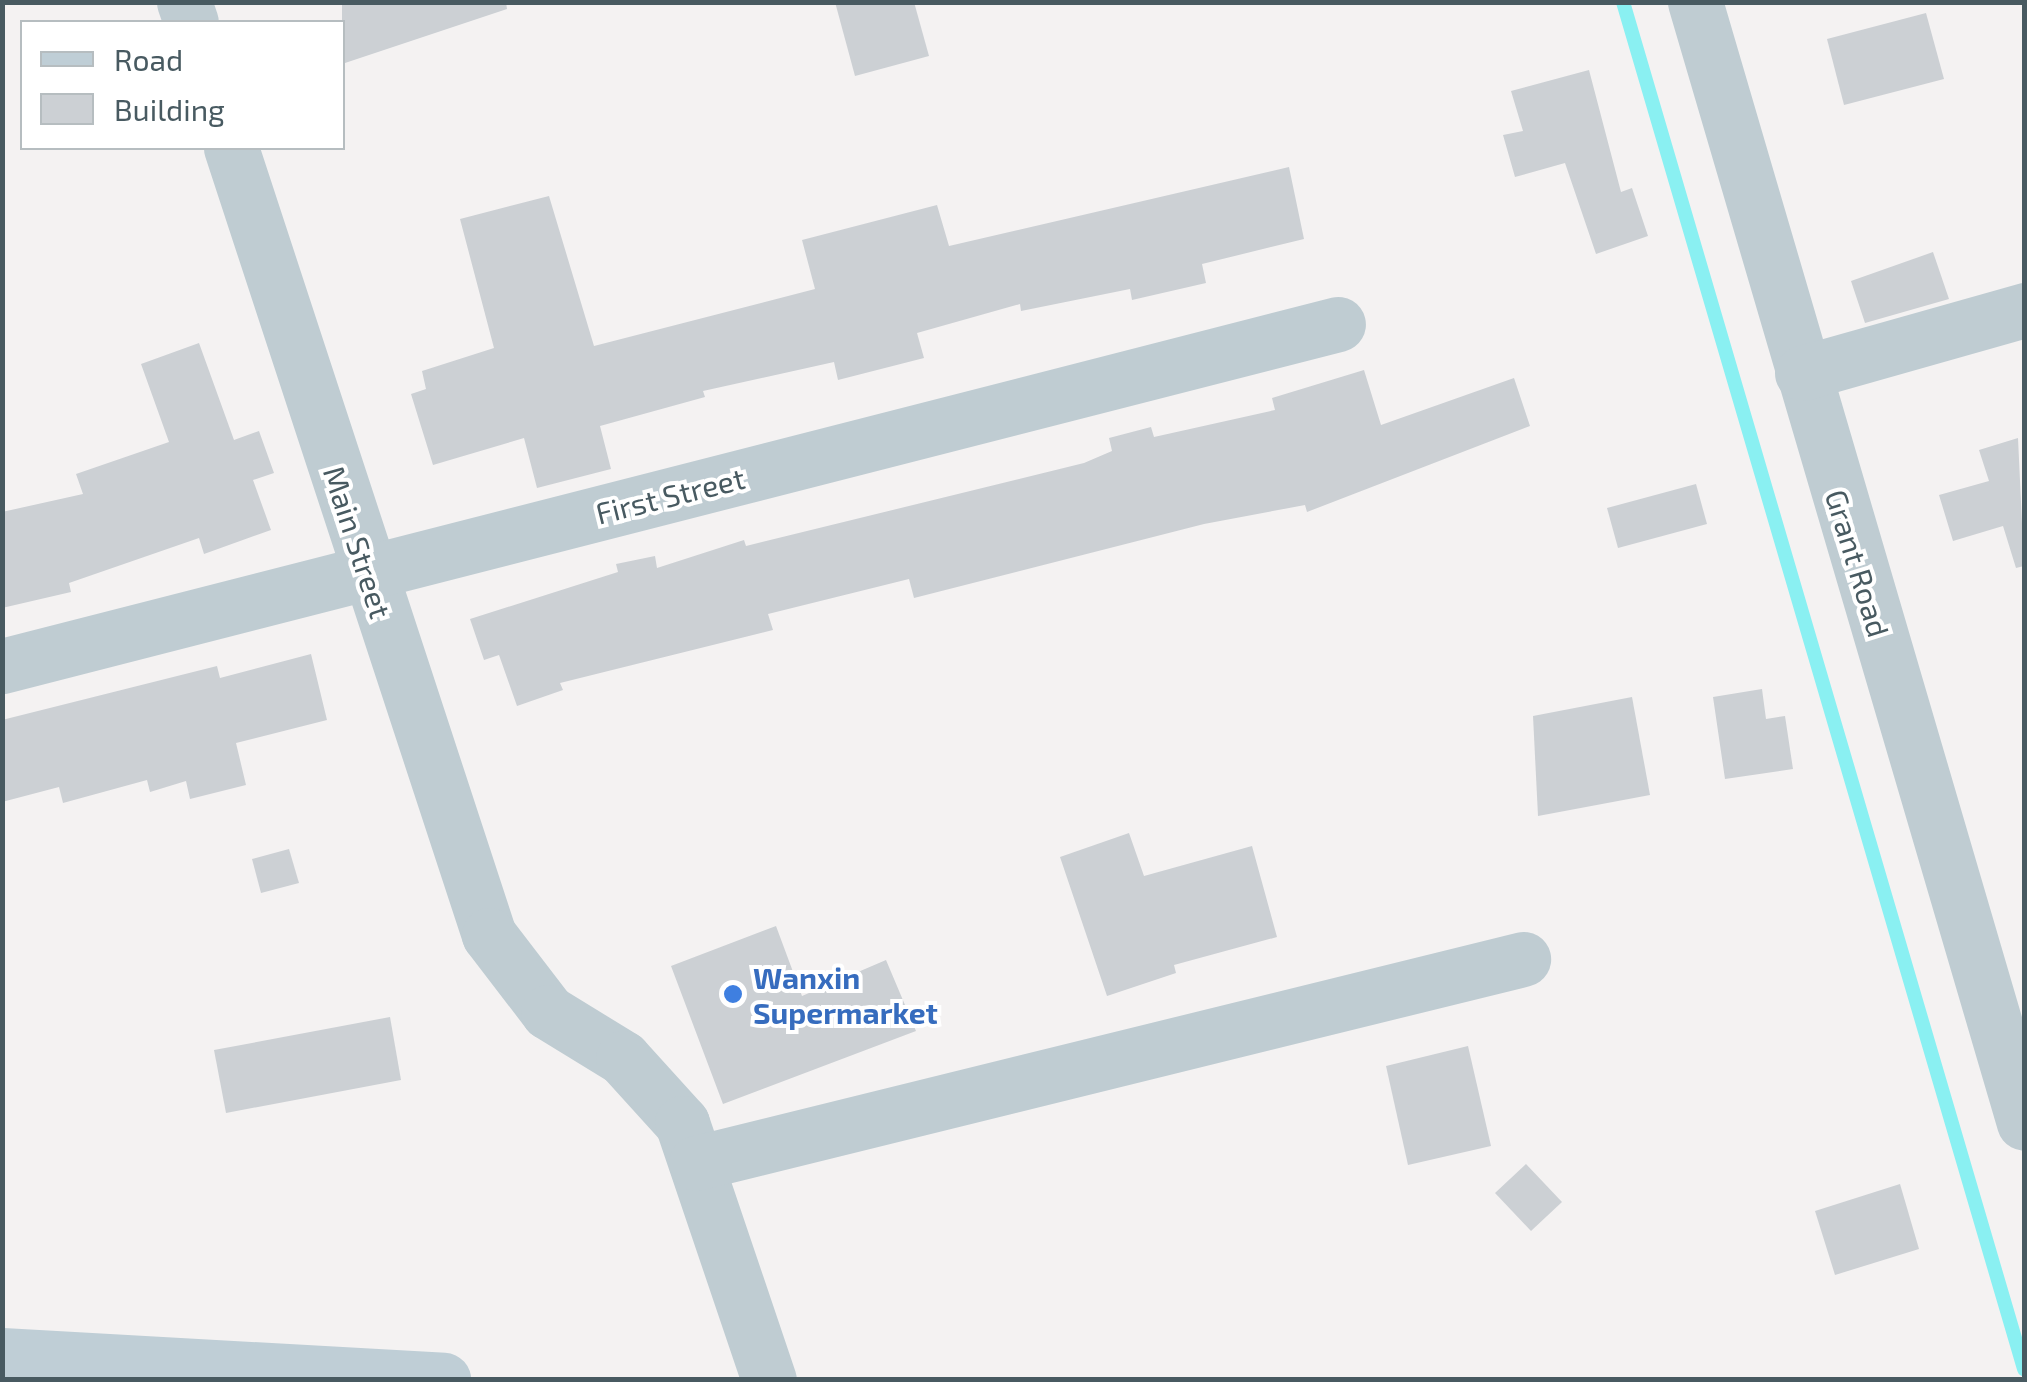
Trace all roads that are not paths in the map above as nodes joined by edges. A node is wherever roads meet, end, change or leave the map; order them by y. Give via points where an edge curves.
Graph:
1 (1695, 2) edge
2 (232, 150) edge
3 (2024, 310) edge
4 (1338, 324) dead end
5 (1802, 373) junction
6 (368, 572) junction
7 (2, 666) edge
8 (1522, 959) dead end
9 (2024, 1124) edge
10 (696, 1163) junction
11 (2, 1356) edge
12 (443, 1380) edge
13 (770, 1380) edge

1 - 5 street, Grant Road
2 - 6 street, Main Street
3 - 5 street
4 - 6 street, First Street
5 - 9 street, Grant Road
6 - 7 street, First Street
6 - 10 street, Main Street via 488,935 548,1012 622,1058 682,1123
8 - 10 street
10 - 13 street, Main Street
11 - 12 main road

